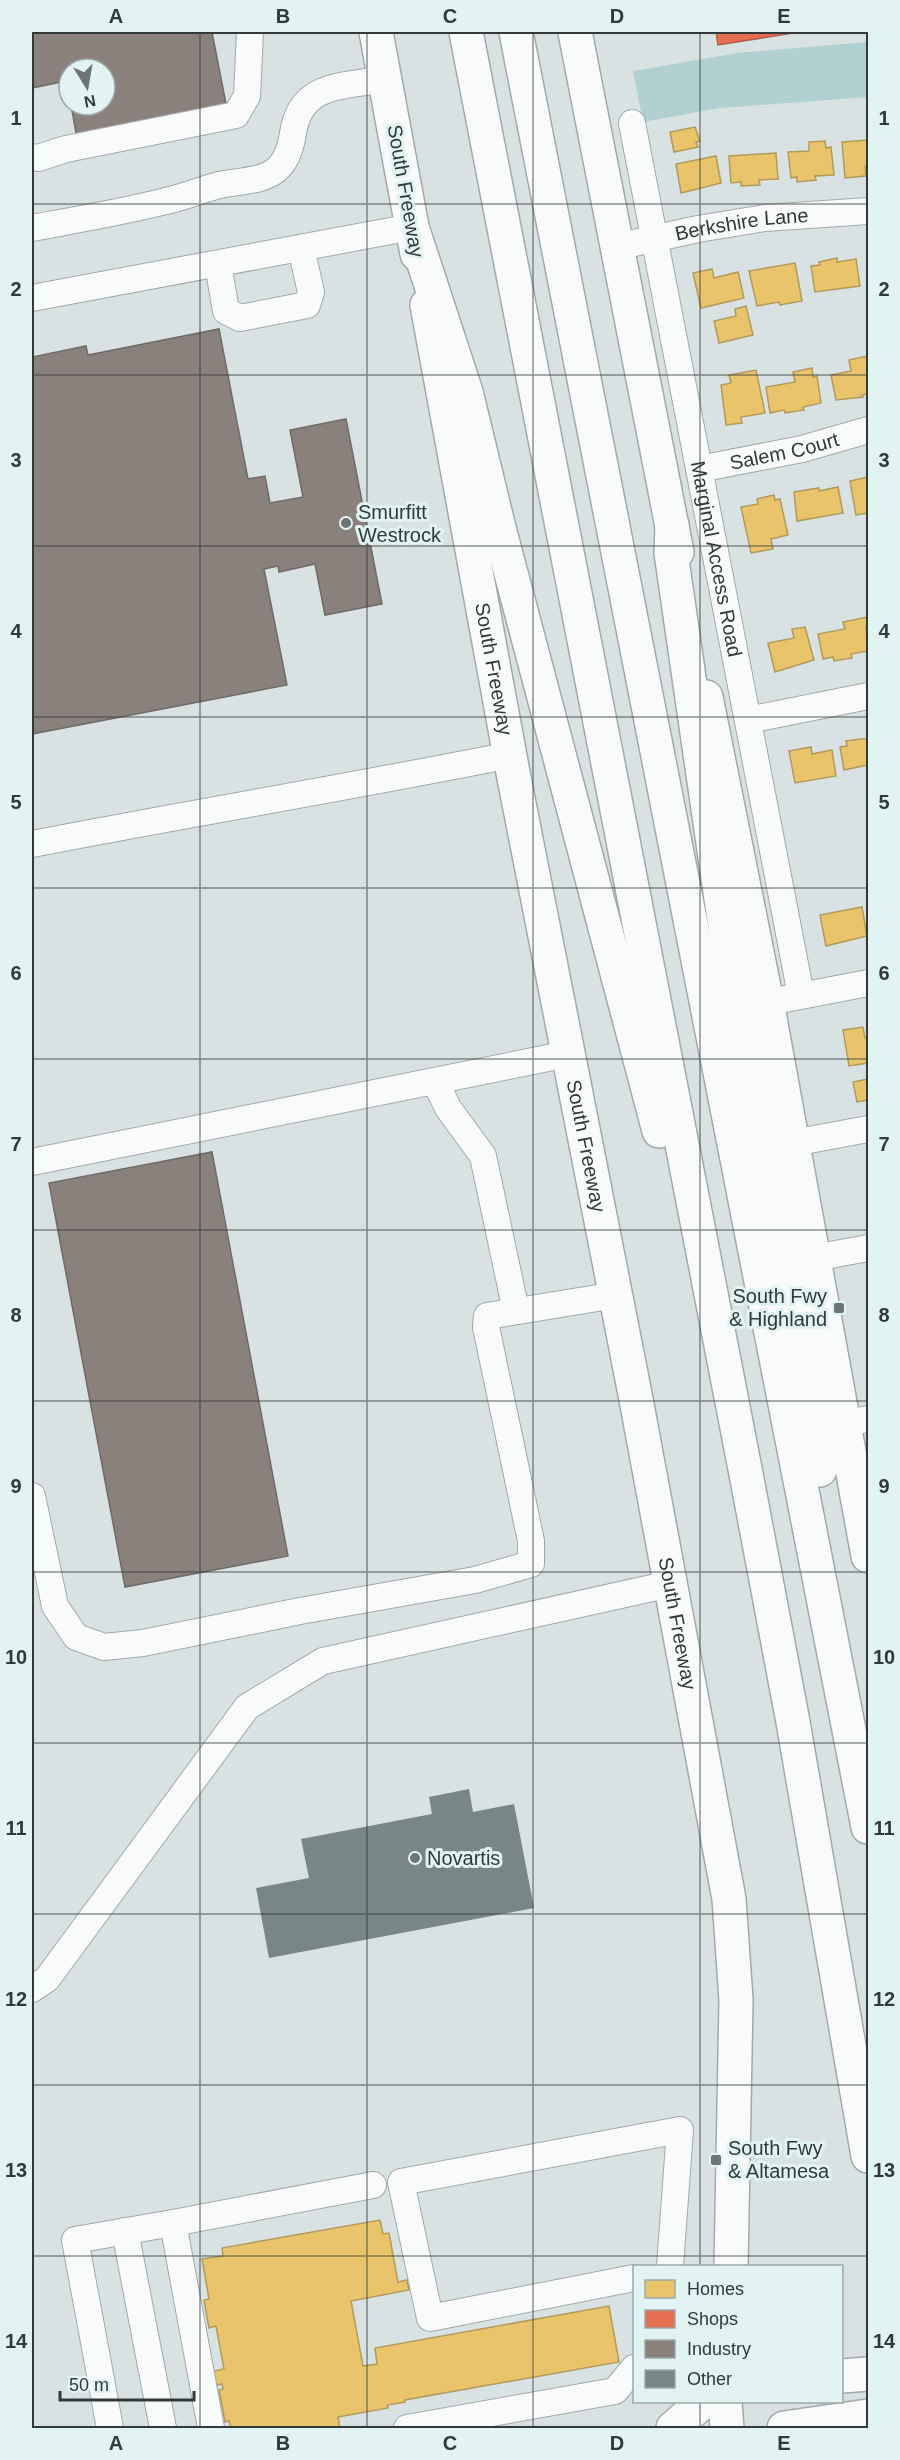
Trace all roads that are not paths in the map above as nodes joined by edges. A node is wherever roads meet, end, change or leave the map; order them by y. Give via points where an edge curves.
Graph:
1 (250, 32) edge
2 (376, 32) edge
3 (466, 32) edge
4 (516, 32) edge
5 (575, 32) edge
6 (385, 79) junction
7 (632, 123) dead end
8 (32, 157) edge
9 (868, 211) edge
10 (412, 227) junction
11 (32, 228) edge
12 (655, 239) junction
13 (616, 247) junction
14 (302, 248) junction
15 (218, 264) junction
16 (32, 298) edge
17 (868, 430) edge
18 (699, 469) junction
19 (672, 525) junction
20 (868, 696) edge
21 (748, 720) junction
22 (510, 755) junction
23 (32, 844) edge
24 (868, 983) edge
25 (801, 995) junction
26 (767, 1002) junction
27 (568, 1054) junction
28 (435, 1081) junction
29 (868, 1129) edge
30 (793, 1143) junction
31 (32, 1162) edge
32 (868, 1248) edge
33 (814, 1258) junction
34 (616, 1295) junction
35 (516, 1311) junction
36 (856, 1421) edge
37 (746, 1474) junction
38 (32, 1496) edge
39 (866, 1522) edge
40 (868, 1556) edge
41 (670, 1584) junction
42 (868, 1734) edge
43 (865, 1780) edge
44 (868, 1827) edge
45 (32, 1989) edge
46 (868, 2156) edge
47 (373, 2185) dead end
48 (173, 2223) junction
49 (125, 2231) junction
50 (670, 2265) edge
51 (731, 2265) edge
52 (633, 2278) edge
53 (633, 2369) edge
54 (868, 2374) edge
55 (843, 2376) edge
56 (702, 2403) edge
57 (725, 2403) edge
58 (868, 2416) edge
59 (110, 2428) edge
60 (163, 2428) edge
61 (211, 2428) edge
62 (407, 2428) edge
63 (673, 2428) edge
64 (727, 2428) edge
65 (784, 2428) edge

1 - 8 street via 247,96 236,114
2 - 6 main road, South Freeway
3 - 37 main road
4 - 43 main road
5 - 13 main road
6 - 10 main road, South Freeway
6 - 11 street via 327,90 307,100 294,123 291,148 276,170 265,176 167,201
7 - 12 street, Marginal Access Road
9 - 12 street, Berkshire Lane via 765,218
10 - 14 street
10 - 22 main road, South Freeway
10 - 37 main road via 466,392 498,528
12 - 13 street, Berkshire Lane
12 - 18 street, Marginal Access Road
13 - 19 main road
14 - 15 street
14 - 15 street via 311,292 307,305 284,310 240,318 226,311
15 - 16 street
17 - 18 street, Salem Court via 802,449
18 - 21 street, Marginal Access Road
19 - 26 main road
19 - 42 main road via 671,553 729,954 792,1273 828,1525
20 - 21 street
21 - 25 street, Marginal Access Road
22 - 23 street
22 - 27 main road, South Freeway
24 - 25 street
25 - 26 street
26 - 30 main road
27 - 28 street
27 - 34 main road, South Freeway
28 - 31 street
28 - 35 street via 448,1108 483,1156
29 - 30 street
30 - 33 main road
32 - 33 street
33 - 36 main road
34 - 35 street
34 - 41 main road, South Freeway
35 - 38 street via 487,1316 486,1327 531,1541 531,1564 475,1580 104,1647 75,1636 55,1606
36 - 39 main road
37 - 46 main road
39 - 40 main road
41 - 45 street via 323,1661 247,1707 47,1979
41 - 51 main road, South Freeway via 729,1899 736,2000
43 - 44 main road
47 - 48 street
48 - 49 street
48 - 61 street
49 - 59 street via 75,2240
49 - 60 street
50 - 52 street via 680,2130 401,2182 430,2318
53 - 62 street via 615,2391
54 - 55 main road
56 - 63 main road
57 - 64 main road
58 - 65 main road

